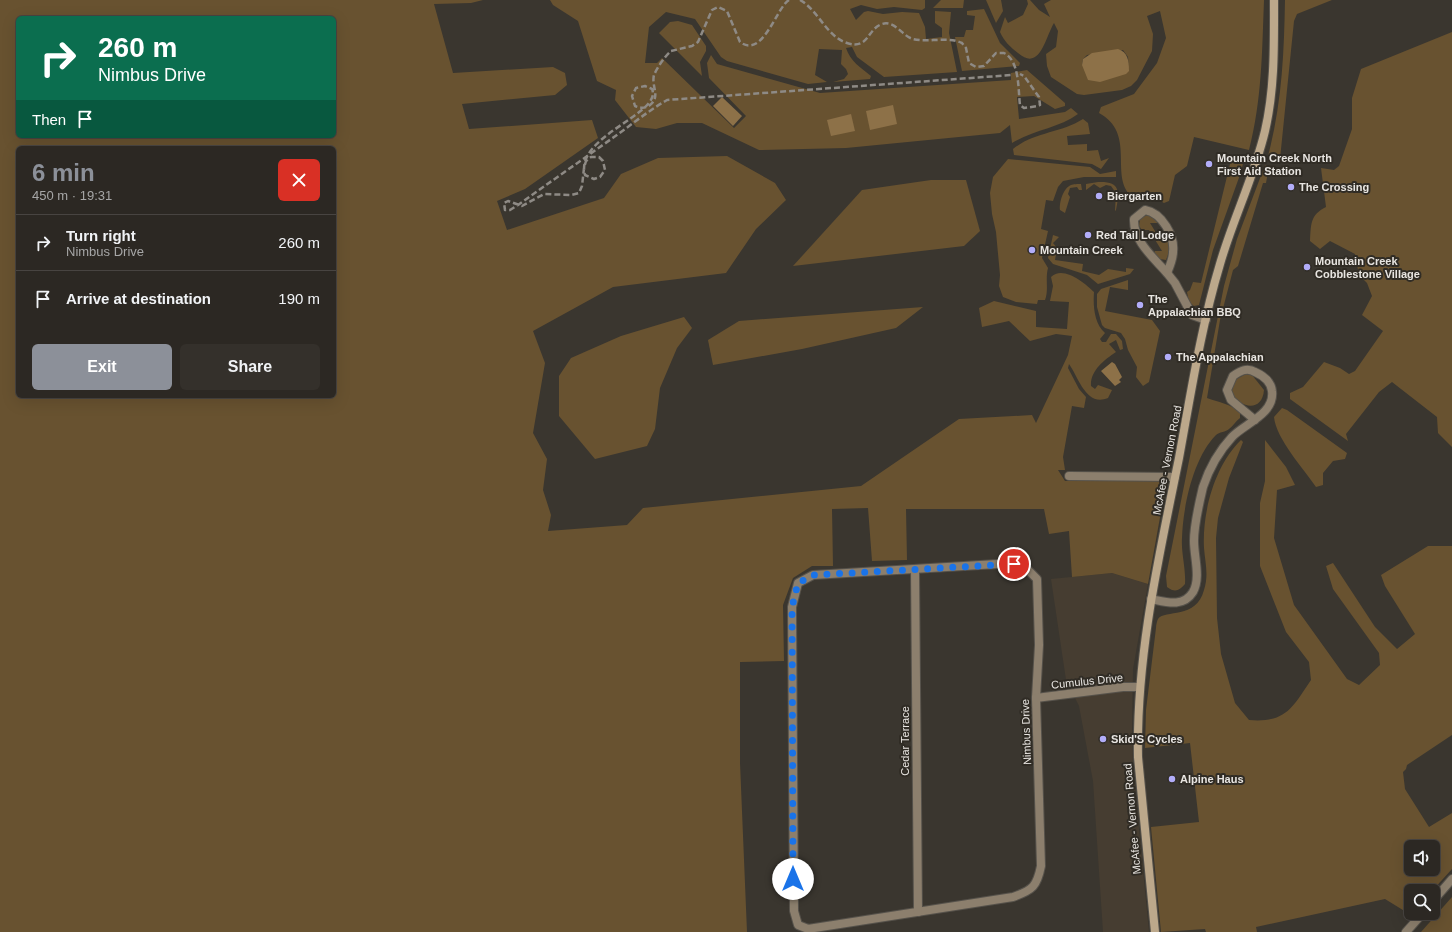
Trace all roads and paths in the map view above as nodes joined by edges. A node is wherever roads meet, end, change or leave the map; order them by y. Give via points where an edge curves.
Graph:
1 (1274, 0) edge
2 (1167, 273) junction
3 (1206, 320) junction
4 (1255, 420) junction
5 (1069, 476) dead end
6 (1175, 477) junction
7 (915, 569) junction
8 (1151, 599) junction
9 (1140, 688) junction
10 (1036, 698) junction
11 (1452, 879) edge
12 (1440, 893) edge
13 (918, 912) junction
14 (1417, 920) edge
15 (1155, 932) edge
16 (1406, 932) edge

1 - 3 main road, McAfee - Vernon Road via 1274,65 1265,131 1258,158 1220,264
2 - 2 street via 1173,251 1170,234 1157,216 1146,210 1134,219 1135,229 1144,246
2 - 3 street via 1176,283 1192,315
3 - 6 main road, McAfee - Vernon Road
4 - 4 street via 1271,402 1272,392 1264,376 1246,370 1233,376 1227,390 1231,400
4 - 8 street via 1230,439 1209,471 1203,487 1195,529 1196,581 1193,592 1185,600 1175,603
5 - 6 street
6 - 8 main road, McAfee - Vernon Road
7 - 10 street, Nimbus Drive via 1014,564 1028,570 1037,579 1039,644
7 - 13 street, Cedar Terrace
7 - 13 street, Nimbus Drive via 814,575 798,583 792,607 794,911 798,925 808,929
8 - 9 main road, McAfee - Vernon Road
9 - 10 street, Cumulus Drive via 1123,687
9 - 15 main road, McAfee - Vernon Road via 1138,757
10 - 13 street, Nimbus Drive via 1041,866 1038,881 1028,892 1013,897
11 - 12 street
14 - 16 street

